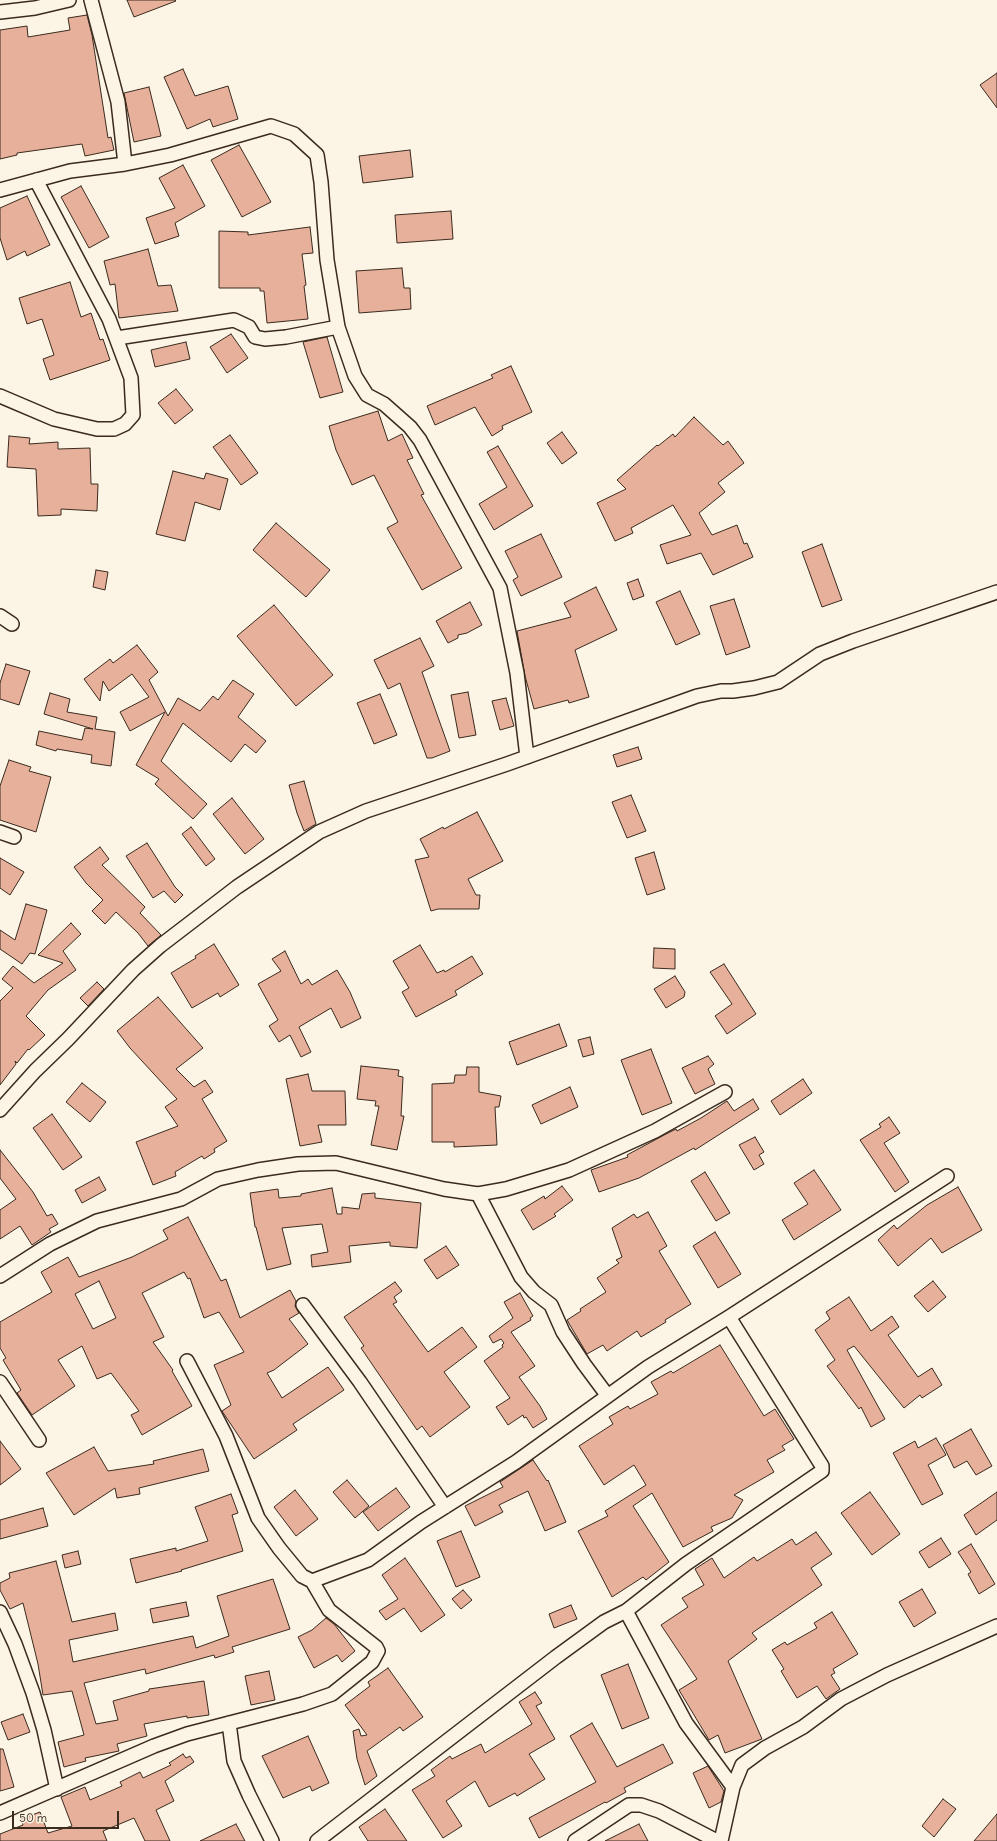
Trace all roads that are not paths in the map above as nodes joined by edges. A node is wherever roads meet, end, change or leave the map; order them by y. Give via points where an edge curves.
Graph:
1 (69, 0) edge
2 (91, 0) edge
3 (0, 12) edge
4 (125, 164) junction
5 (36, 180) junction
6 (0, 190) edge
7 (338, 327) junction
8 (117, 338) junction
9 (0, 396) edge
10 (997, 592) edge
11 (0, 616) edge
12 (12, 624) dead end
13 (527, 757) junction
14 (0, 832) edge
15 (14, 838) dead end
16 (725, 1092) dead end
17 (0, 1110) edge
18 (947, 1176) dead end
19 (478, 1194) junction
20 (0, 1276) edge
21 (303, 1305) dead end
22 (729, 1317) junction
23 (187, 1361) dead end
24 (0, 1382) edge
25 (608, 1395) junction
26 (39, 1440) dead end
27 (445, 1507) junction
28 (312, 1581) junction
29 (626, 1610) junction
30 (0, 1612) edge
31 (997, 1626) edge
32 (229, 1723) junction
33 (733, 1787) junction
34 (57, 1789) junction
35 (0, 1813) edge
36 (272, 1841) edge
37 (317, 1841) edge
38 (575, 1841) edge
39 (717, 1841) edge
40 (721, 1841) edge

1 - 3 street via 35,8
2 - 4 street via 118,102
4 - 5 street via 70,171
4 - 7 street via 170,155 271,126 294,134 317,155 327,260
5 - 6 street
5 - 8 street via 80,260
7 - 8 street via 265,339 255,337 249,327 234,320
7 - 13 street via 356,376 367,395 384,404 410,427 420,440 500,588 517,673
8 - 9 street via 131,378 133,415 125,424 98,429 62,421
10 - 13 street via 820,654 778,682 697,696
11 - 12 street
13 - 17 street via 366,811 319,832 278,859 160,946 35,1071
14 - 15 street
16 - 19 street via 655,1131 569,1170
18 - 22 street
19 - 20 street via 444,1189 336,1163 298,1164 258,1170 218,1179 181,1199 97,1221 50,1244
19 - 25 street via 521,1277 534,1292 551,1305 563,1332
21 - 27 street via 360,1382
22 - 25 street
22 - 29 street via 822,1466 822,1471 686,1564
23 - 28 street via 226,1436 258,1518 302,1576
24 - 26 street
25 - 27 street via 516,1462
27 - 28 street via 368,1560
28 - 32 street via 329,1610 376,1646 378,1651 372,1662 332,1694 272,1713
29 - 33 street via 686,1723
29 - 37 street via 604,1622 556,1657
30 - 34 street via 33,1693
31 - 33 street via 887,1675 841,1699 803,1727 765,1748 742,1765
32 - 34 street via 154,1746
32 - 36 street via 234,1761
33 - 40 street
34 - 35 street
38 - 39 street via 629,1805 641,1805 659,1811

